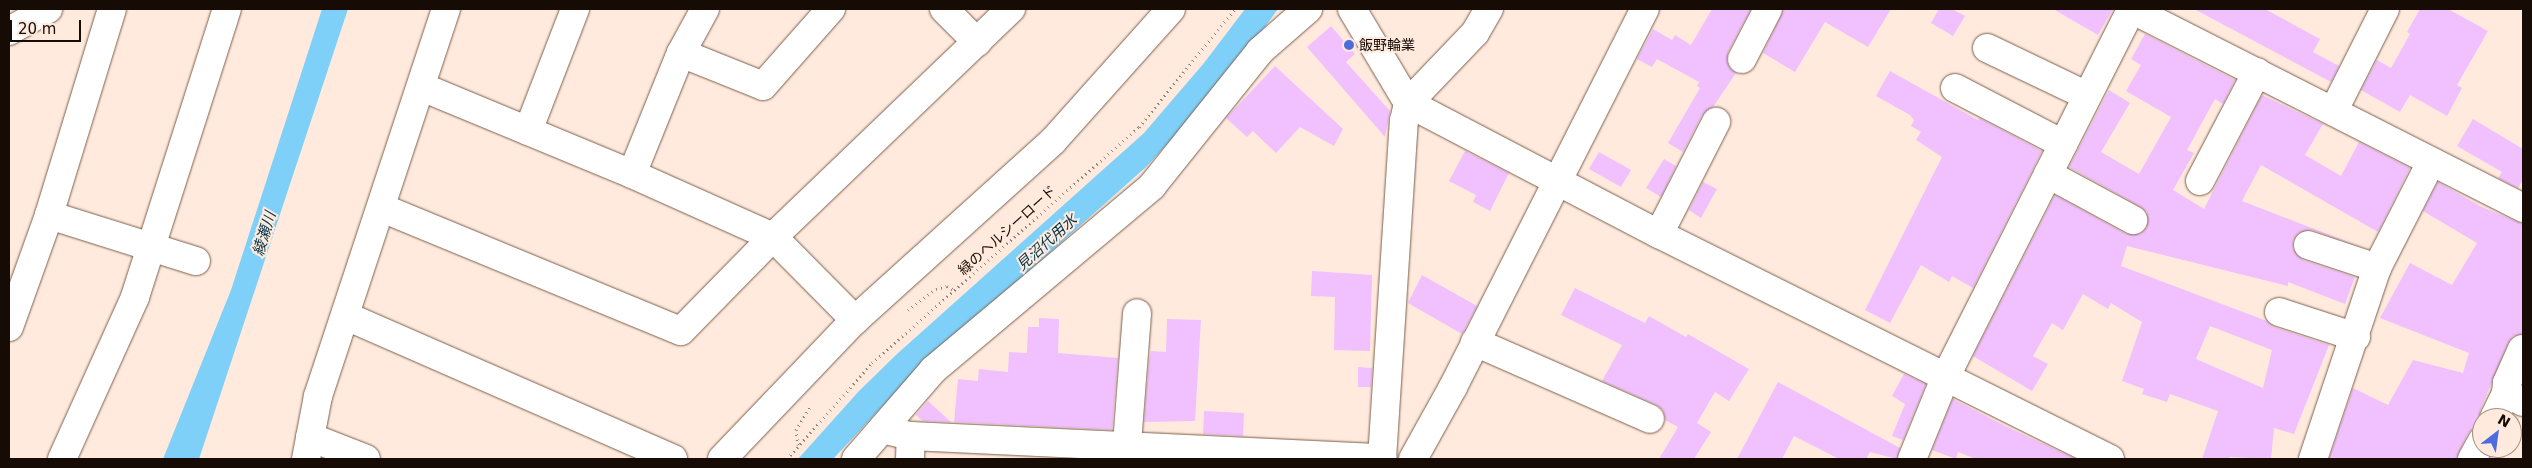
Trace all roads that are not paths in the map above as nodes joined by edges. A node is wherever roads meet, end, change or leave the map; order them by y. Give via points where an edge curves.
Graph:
1 (48, 9) edge
2 (112, 9) edge
3 (227, 9) edge
4 (446, 9) edge
5 (575, 9) edge
6 (705, 9) edge
7 (831, 9) edge
8 (944, 9) edge
9 (1011, 9) edge
10 (1171, 9) edge
11 (1308, 9) edge
12 (1352, 9) edge
13 (1489, 9) edge
14 (1645, 9) edge
15 (1768, 9) edge
16 (2131, 9) edge
17 (2385, 9) edge
18 (9, 31) edge
19 (977, 42) junction
20 (1987, 48) dead end
21 (681, 53) junction
22 (1742, 59) dead end
23 (2257, 72) junction
24 (422, 87) junction
25 (1955, 88) dead end
26 (2087, 96) junction
27 (1408, 103) junction
28 (2334, 110) junction
29 (1716, 122) dead end
30 (528, 131) junction
31 (2063, 144) junction
32 (2431, 162) junction
33 (632, 174) junction
34 (2048, 174) junction
35 (2200, 181) dead end
36 (1557, 182) junction
37 (382, 208) junction
38 (2523, 208) edge
39 (49, 216) junction
40 (2134, 220) dead end
41 (1659, 234) junction
42 (773, 237) junction
43 (2308, 245) dead end
44 (151, 247) junction
45 (196, 261) dead end
46 (2377, 268) junction
47 (2279, 312) dead end
48 (1137, 313) dead end
49 (346, 316) junction
50 (855, 320) junction
51 (9, 327) edge
52 (2356, 337) junction
53 (1476, 342) junction
54 (2522, 349) edge
55 (1945, 378) junction
56 (2515, 398) edge
57 (2504, 408) edge
58 (1650, 419) dead end
59 (882, 429) junction
60 (910, 447) edge
61 (308, 448) edge
62 (1138, 450) edge
63 (62, 459) edge
64 (366, 459) edge
65 (673, 459) edge
66 (722, 459) edge
67 (856, 459) edge
68 (1382, 459) edge
69 (1412, 459) edge
70 (1912, 459) edge
71 (2110, 459) edge
72 (2313, 459) edge

1 - 18 street
2 - 39 street
3 - 44 street
4 - 24 street
5 - 30 street
6 - 21 street
7 - 21 street via 762,86
8 - 19 street
9 - 19 street
10 - 50 street via 1053,141
11 - 59 street via 1260,51 1152,186 933,370
12 - 27 street
13 - 27 street via 1474,33
14 - 36 street
15 - 22 street
16 - 23 street
16 - 26 street
17 - 28 street
19 - 42 street
20 - 26 street
21 - 33 street
23 - 28 street
23 - 35 street
24 - 30 street
24 - 37 street
25 - 31 street
26 - 31 street
27 - 36 street
27 - 68 street via 1403,131
28 - 32 street
29 - 41 street
30 - 33 street
31 - 34 street
32 - 38 street
32 - 46 street
33 - 42 street
34 - 40 street
34 - 55 street
36 - 41 street
36 - 53 street
37 - 42 street via 681,331
37 - 49 street
39 - 44 street
39 - 51 street
41 - 55 street
42 - 50 street
43 - 46 street
44 - 45 street
44 - 63 street via 121,330
46 - 52 street
47 - 52 street
48 - 62 street
49 - 61 street via 318,396
49 - 65 street
50 - 66 street
52 - 72 street
53 - 58 street
53 - 69 street
54 - 56 street via 2507,383
55 - 70 street
55 - 71 street
56 - 57 street
59 - 60 street
59 - 67 street
60 - 62 street
61 - 64 street
62 - 68 street

